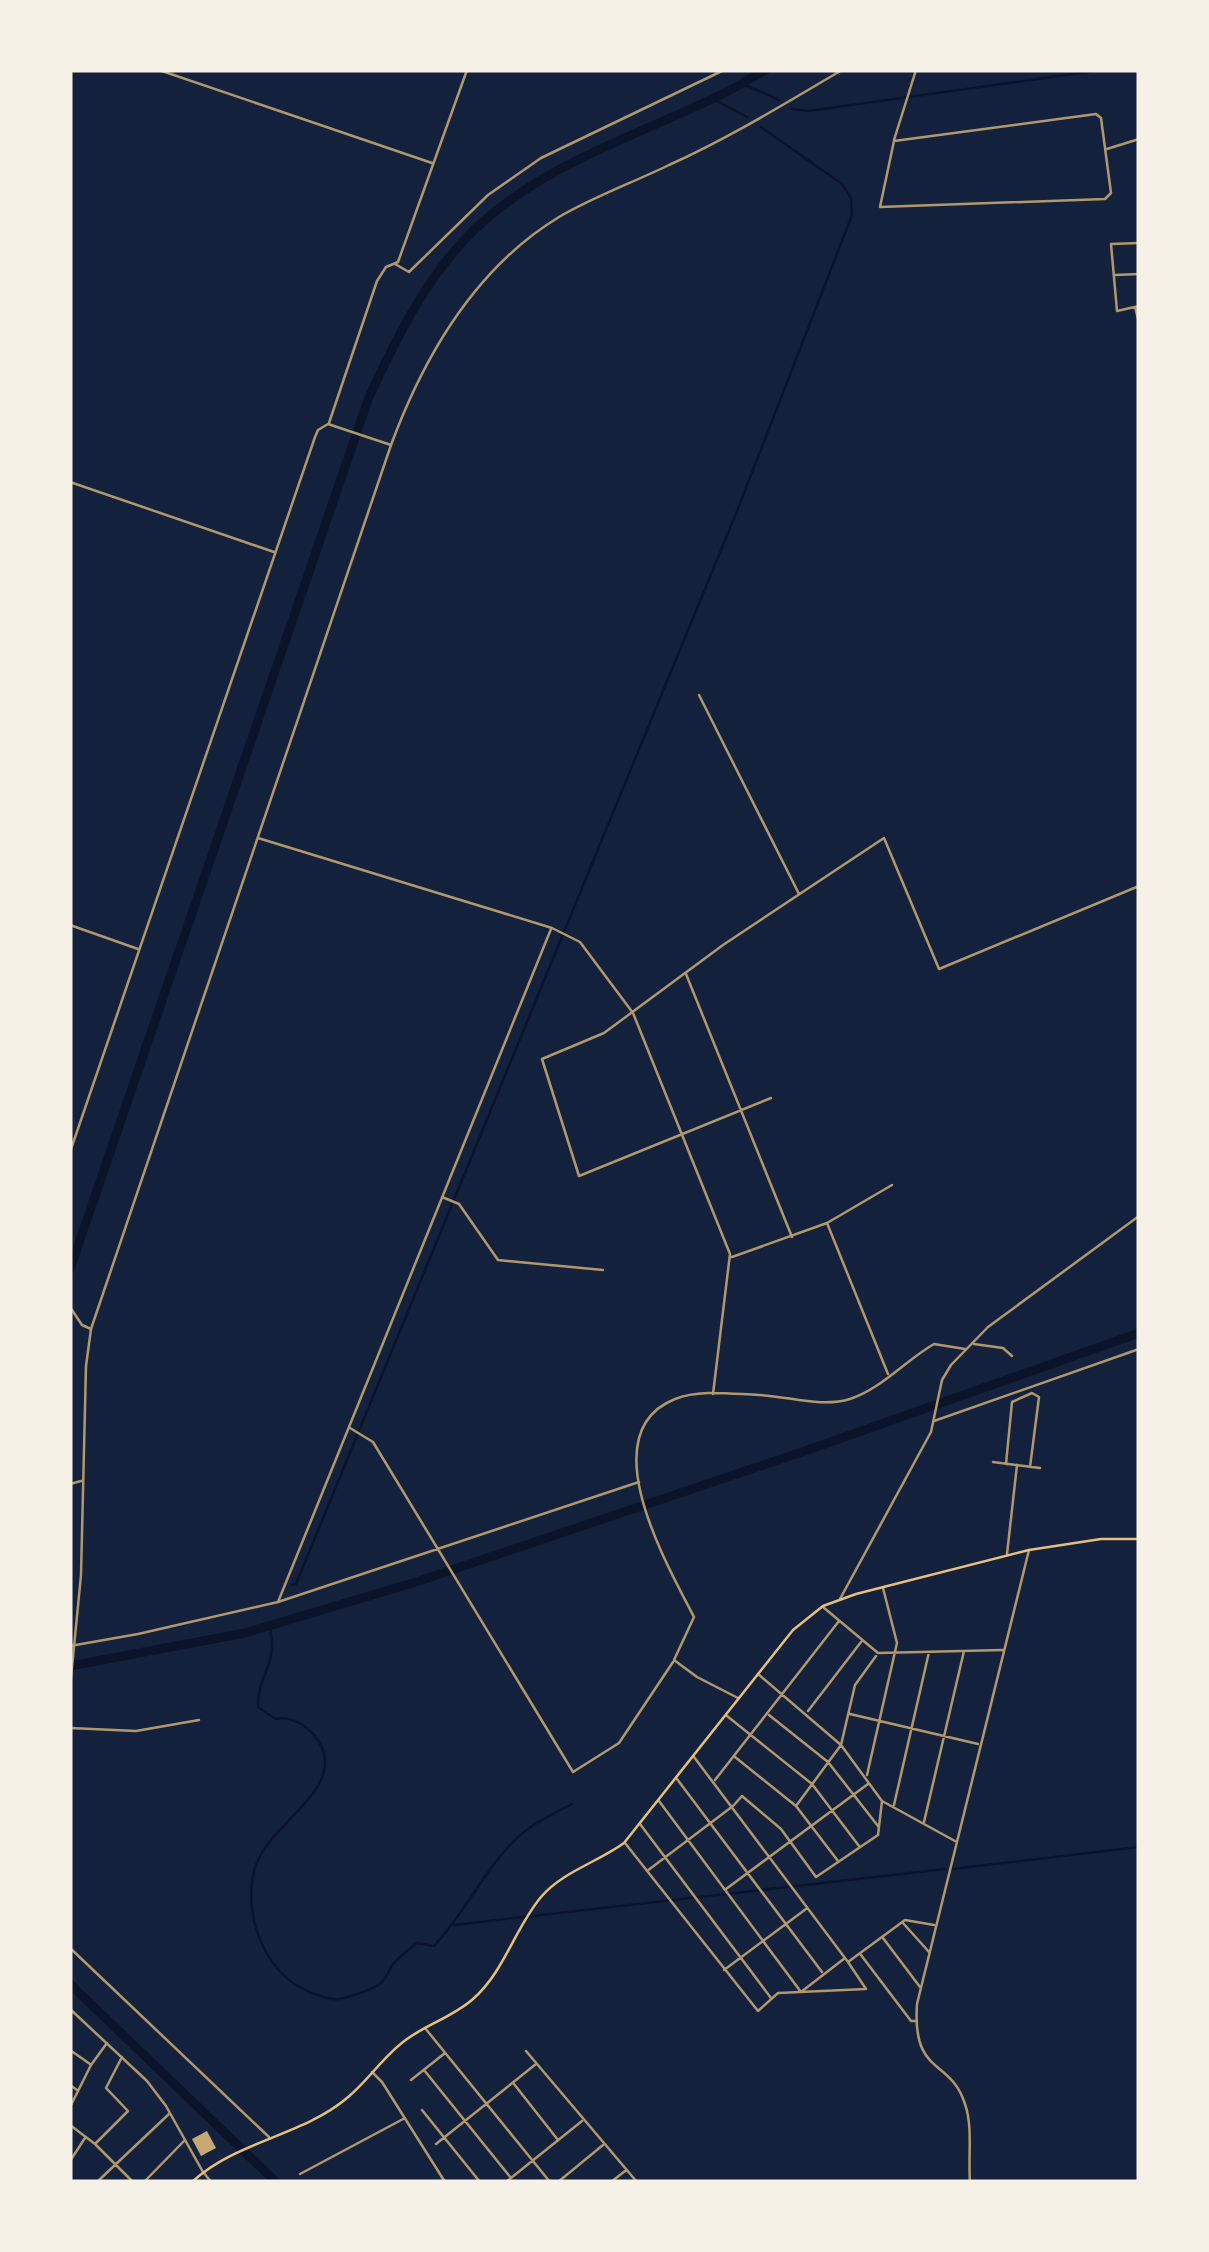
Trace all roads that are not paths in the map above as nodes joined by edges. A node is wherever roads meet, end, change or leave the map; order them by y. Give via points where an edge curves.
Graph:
1 (159, 70) edge
2 (467, 70) edge
3 (724, 70) edge
4 (842, 70) edge
5 (916, 70) edge
6 (1139, 139) edge
7 (894, 141) junction
8 (1106, 149) junction
9 (434, 164) junction
10 (1139, 244) edge
11 (395, 264) junction
12 (1139, 274) edge
13 (1114, 275) junction
14 (1137, 306) edge
15 (1139, 323) edge
16 (328, 424) junction
17 (391, 445) junction
18 (70, 482) edge
19 (275, 552) junction
20 (699, 695) dead end
21 (257, 838) junction
22 (1139, 886) edge
23 (799, 894) junction
24 (70, 926) edge
25 (553, 929) junction
26 (140, 950) junction
27 (686, 973) junction
28 (633, 1013) junction
29 (771, 1098) dead end
30 (742, 1110) junction
31 (681, 1135) junction
32 (70, 1152) edge
33 (892, 1185) dead end
34 (444, 1198) junction
35 (1139, 1216) edge
36 (827, 1223) junction
37 (792, 1237) junction
38 (730, 1257) junction
39 (603, 1270) dead end
40 (70, 1307) edge
41 (91, 1329) junction
42 (972, 1344) junction
43 (1139, 1349) edge
44 (966, 1350) junction
45 (1012, 1356) dead end
46 (888, 1375) junction
47 (713, 1394) junction
48 (934, 1419) junction
49 (348, 1427) junction
50 (993, 1462) dead end
51 (1006, 1464) junction
52 (1017, 1466) junction
53 (1030, 1467) junction
54 (1040, 1468) dead end
55 (83, 1480) junction
56 (639, 1482) junction
57 (70, 1484) edge
58 (1139, 1539) edge
59 (1029, 1550) junction
60 (440, 1552) junction
61 (1007, 1556) junction
62 (882, 1587) junction
63 (840, 1599) junction
64 (278, 1602) junction
65 (823, 1606) junction
66 (840, 1620) junction
67 (862, 1640) junction
68 (74, 1646) edge
69 (1004, 1650) junction
70 (964, 1651) junction
71 (929, 1652) junction
72 (878, 1653) junction
73 (896, 1653) junction
74 (674, 1660) junction
75 (758, 1674) junction
76 (71, 1681) edge
77 (70, 1688) edge
78 (782, 1693) junction
79 (739, 1698) junction
80 (766, 1713) junction
81 (806, 1713) junction
82 (849, 1714) junction
83 (726, 1715) junction
84 (198, 1720) dead end
85 (880, 1721) junction
86 (70, 1728) edge
87 (912, 1728) junction
88 (750, 1735) junction
89 (944, 1736) junction
90 (980, 1744) junction
91 (841, 1745) junction
92 (693, 1756) junction
93 (733, 1756) junction
94 (828, 1762) junction
95 (866, 1776) junction
96 (676, 1778) junction
97 (714, 1781) junction
98 (871, 1782) junction
99 (812, 1784) junction
100 (854, 1794) junction
101 (658, 1800) junction
102 (882, 1800) junction
103 (732, 1806) junction
104 (796, 1806) junction
105 (894, 1807) junction
106 (833, 1810) junction
107 (711, 1823) junction
108 (640, 1824) junction
109 (924, 1824) junction
110 (812, 1826) junction
111 (879, 1827) junction
112 (688, 1840) junction
113 (955, 1841) junction
114 (624, 1842) junction
115 (790, 1842) junction
116 (860, 1848) junction
117 (666, 1857) junction
118 (770, 1857) junction
119 (838, 1862) junction
120 (646, 1872) junction
121 (748, 1873) junction
122 (727, 1893) junction
123 (808, 1908) junction
124 (902, 1922) junction
125 (786, 1924) junction
126 (935, 1926) junction
127 (882, 1937) junction
128 (763, 1941) junction
129 (70, 1948) edge
130 (929, 1952) junction
131 (860, 1954) junction
132 (741, 1958) junction
133 (847, 1960) junction
134 (723, 1970) junction
135 (824, 1974) junction
136 (920, 1987) junction
137 (801, 1992) junction
138 (772, 1999) junction
139 (70, 2008) edge
140 (916, 2021) junction
141 (425, 2028) junction
142 (107, 2043) junction
143 (70, 2050) edge
144 (526, 2052) dead end
145 (445, 2053) junction
146 (122, 2057) junction
147 (536, 2064) junction
148 (91, 2065) junction
149 (424, 2070) junction
150 (372, 2072) junction
151 (410, 2080) dead end
152 (513, 2083) junction
153 (70, 2085) edge
154 (78, 2091) junction
155 (488, 2104) junction
156 (70, 2106) edge
157 (422, 2110) dead end
158 (170, 2112) junction
159 (405, 2118) junction
160 (583, 2120) junction
161 (466, 2121) junction
162 (70, 2126) edge
163 (85, 2137) junction
164 (269, 2137) junction
165 (445, 2138) junction
166 (185, 2140) junction
167 (558, 2140) junction
168 (95, 2144) junction
169 (436, 2144) dead end
170 (604, 2144) junction
171 (70, 2160) edge
172 (533, 2160) junction
173 (116, 2165) junction
174 (626, 2170) junction
175 (204, 2172) junction
176 (300, 2174) dead end
177 (511, 2178) junction
178 (97, 2182) edge
179 (133, 2182) edge
180 (144, 2182) edge
181 (192, 2182) edge
182 (211, 2182) edge
183 (444, 2182) edge
184 (480, 2182) edge
185 (506, 2182) edge
186 (550, 2182) edge
187 (558, 2182) edge
188 (611, 2182) edge
189 (637, 2182) edge
190 (970, 2182) edge

1 - 9 street
2 - 9 street
3 - 11 street via 560,147 488,195 418,266 409,272
4 - 17 street via 728,136 597,197 516,250 450,323
5 - 7 street
6 - 8 street
7 - 8 street via 1096,114
7 - 8 street via 880,207 1105,199 1111,193
9 - 11 street
10 - 13 street via 1111,244
11 - 16 street via 376,281
12 - 13 street
13 - 14 street via 1116,311
14 - 15 street
16 - 17 street
16 - 19 street via 314,438
17 - 21 street
18 - 19 street
19 - 26 street
20 - 23 street
21 - 25 street
21 - 41 street
22 - 23 street via 939,968 884,838
23 - 27 street
24 - 26 street
25 - 28 street via 580,942
25 - 34 street
26 - 32 street
27 - 28 street
27 - 30 street
28 - 31 street
28 - 31 street via 542,1059 579,1176
29 - 30 street
30 - 31 street
30 - 37 street
31 - 38 street
33 - 36 street
34 - 39 street via 457,1203 498,1260
34 - 49 street
35 - 42 street
36 - 37 street
36 - 46 street
37 - 38 street
38 - 47 street
40 - 41 street
41 - 55 street
42 - 44 street
42 - 45 street via 1003,1348
43 - 48 street
44 - 46 street via 934,1344
44 - 48 street via 944,1374
46 - 47 street via 836,1402
47 - 56 street via 674,1399 644,1425 636,1447
48 - 63 street
49 - 60 street via 373,1442
49 - 64 street
50 - 51 street
51 - 52 street
51 - 53 street via 1012,1402 1032,1393 1039,1397
52 - 53 street
52 - 61 street
53 - 54 street
55 - 57 street
55 - 68 street
56 - 60 street
56 - 74 street via 694,1618
58 - 59 main road
59 - 61 main road
59 - 69 street
60 - 64 street
60 - 74 street via 573,1772 619,1742
61 - 62 main road
62 - 63 main road
62 - 73 street
63 - 65 main road
64 - 68 street
65 - 66 street
65 - 75 main road via 792,1630
66 - 67 street
66 - 78 street
67 - 72 street
67 - 81 street
68 - 76 street
69 - 70 street
69 - 90 street
70 - 71 street
70 - 89 street
71 - 73 street
71 - 87 street
72 - 73 street
72 - 82 street via 855,1685
73 - 85 street
74 - 79 street
75 - 78 street
75 - 79 main road
76 - 77 street
78 - 80 street
78 - 81 street
79 - 83 main road
80 - 88 street
80 - 94 street
81 - 91 street
82 - 85 street
82 - 91 street
83 - 88 street
83 - 92 main road
84 - 86 street via 127,1731
85 - 87 street
85 - 95 street
87 - 89 street
87 - 105 street
88 - 93 street
88 - 99 street
89 - 90 street
89 - 109 street
90 - 113 street
91 - 94 street
91 - 95 street
92 - 96 main road
92 - 97 street
93 - 97 street
93 - 104 street
94 - 99 street
94 - 100 street
95 - 98 street
96 - 101 main road
96 - 107 street
97 - 103 street
98 - 100 street
98 - 102 street
99 - 104 street
99 - 106 street
100 - 106 street
100 - 111 street
101 - 108 main road
101 - 112 street
102 - 105 street
102 - 111 street
103 - 107 street
103 - 115 street via 742,1796
103 - 118 street
104 - 110 street
105 - 109 street
106 - 110 street
106 - 116 street
107 - 112 street
107 - 121 street
108 - 114 main road
108 - 117 street
109 - 113 street
110 - 115 street
110 - 119 street
111 - 116 street via 878,1836
112 - 117 street
112 - 122 street
113 - 126 street
114 - 120 street
114 - 141 main road via 543,1894 474,1999
115 - 118 street
115 - 119 street via 816,1877
116 - 119 street
117 - 120 street
117 - 132 street
118 - 121 street
118 - 123 street
120 - 134 street
121 - 122 street
121 - 125 street
122 - 128 street
123 - 125 street
123 - 133 street
124 - 126 street
124 - 127 street
124 - 130 street
125 - 128 street
125 - 135 street
126 - 130 street
127 - 131 street
127 - 136 street
128 - 132 street
128 - 137 street
129 - 164 street
130 - 136 street
131 - 133 street
131 - 140 street
132 - 134 street
132 - 138 street
133 - 135 street
133 - 137 street via 866,1989
134 - 138 street via 754,2010
135 - 137 street
136 - 140 street
137 - 138 street
139 - 142 street
140 - 190 street via 924,2055 965,2102
141 - 145 street
141 - 150 main road
142 - 146 street
142 - 148 street
143 - 148 street
144 - 147 street
145 - 149 street
145 - 155 street
146 - 158 street
146 - 168 street via 106,2088 128,2111
147 - 152 street
147 - 160 street
148 - 154 street
149 - 151 street
149 - 161 street
150 - 159 street
150 - 164 main road via 327,2112
152 - 155 street
152 - 167 street
153 - 154 street
154 - 156 street
155 - 161 street
155 - 172 street
157 - 165 street
158 - 166 street
158 - 173 street
159 - 176 street
159 - 183 street
160 - 167 street
160 - 170 street
161 - 165 street
161 - 177 street
162 - 163 street
163 - 168 street
163 - 171 street
164 - 175 main road
165 - 169 street
165 - 184 street
166 - 175 street
166 - 180 street
167 - 172 street
168 - 173 street
170 - 174 street
170 - 187 street
172 - 177 street
172 - 186 street
173 - 178 street
173 - 179 street
174 - 188 street
174 - 189 street
175 - 181 main road
175 - 182 street
177 - 185 street

